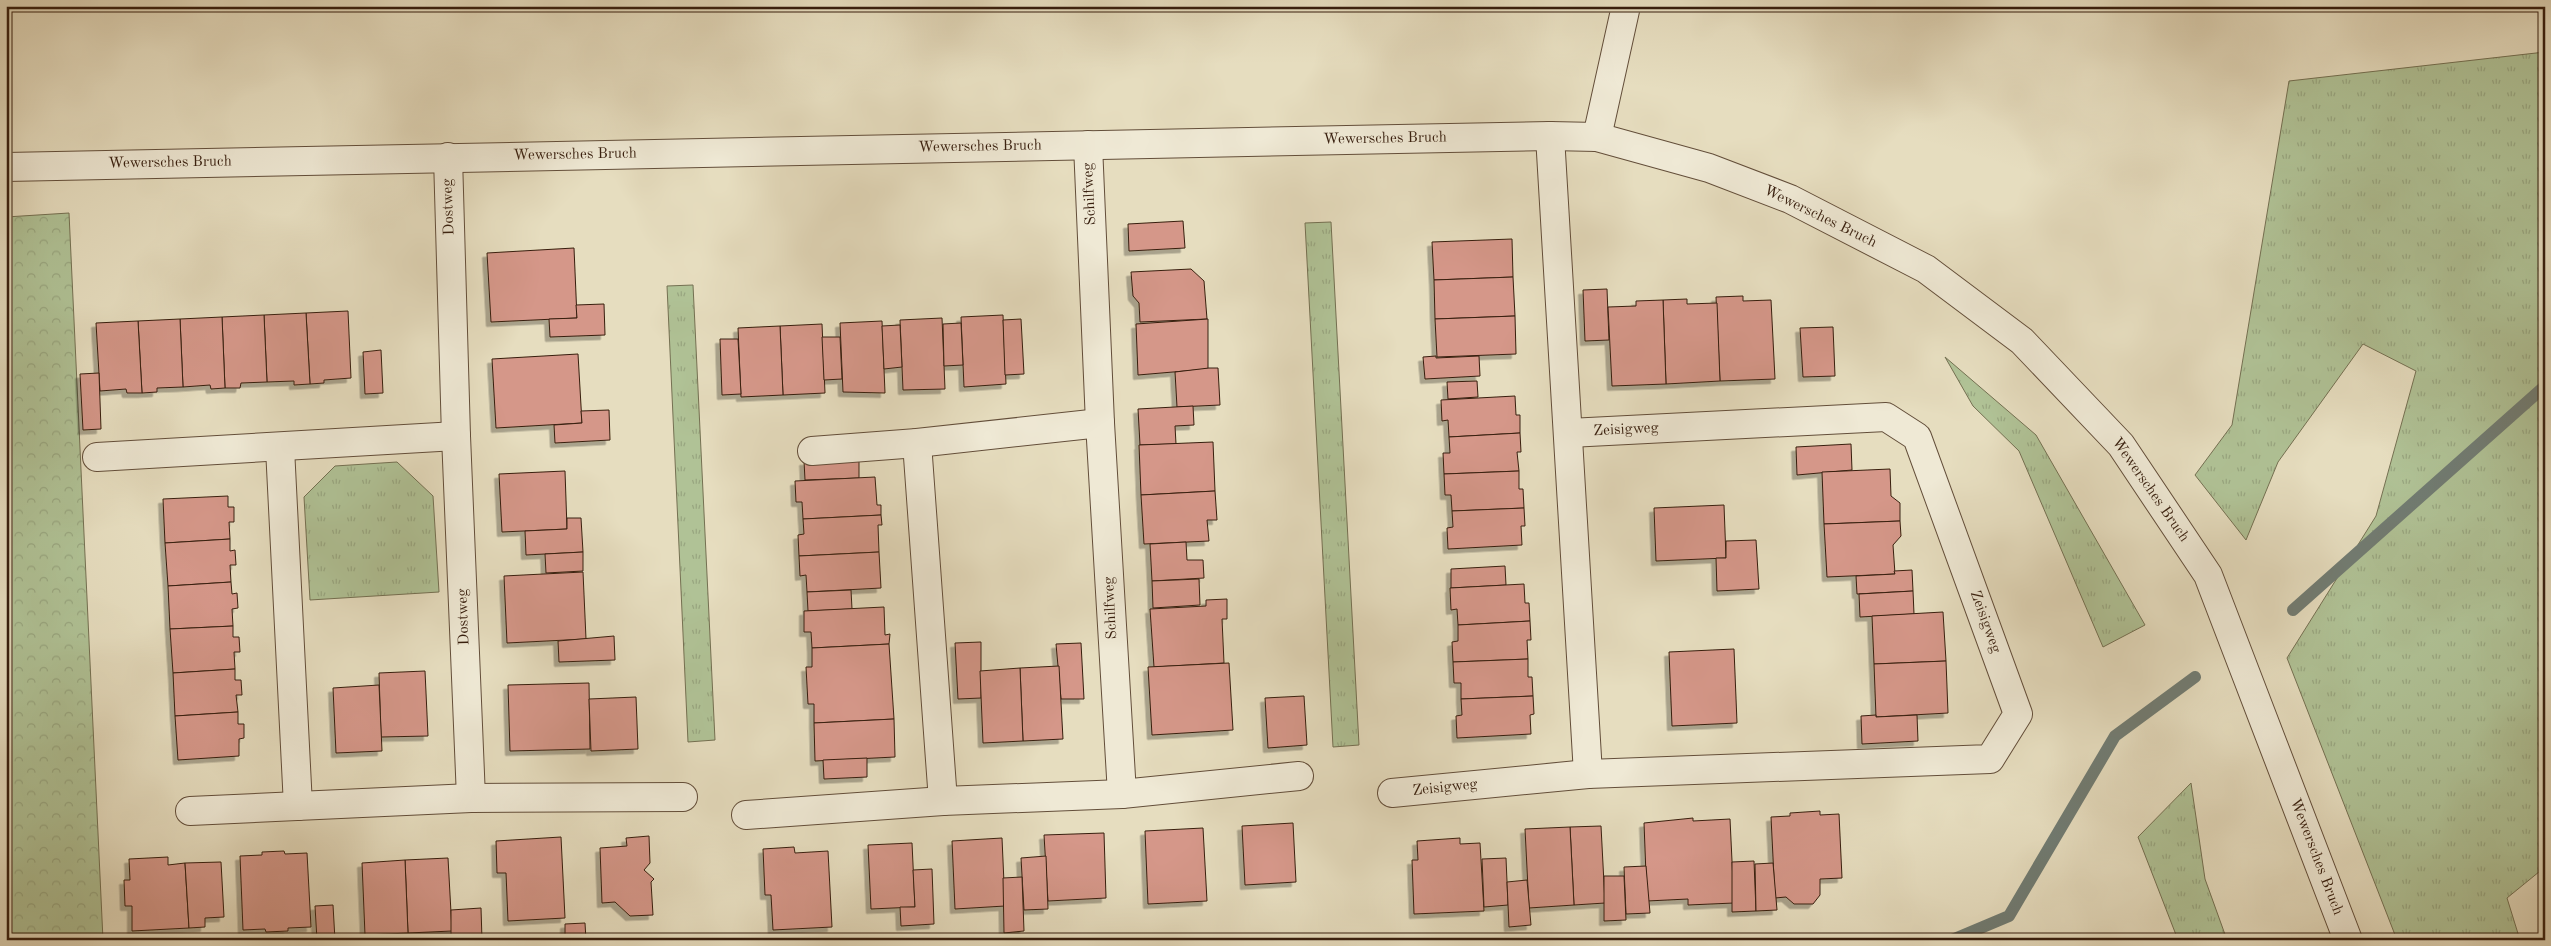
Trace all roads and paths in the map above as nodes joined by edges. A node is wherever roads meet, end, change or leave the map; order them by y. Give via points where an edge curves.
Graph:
1 (1626, 6) edge
2 (1550, 136) junction
3 (1597, 137) junction
4 (1088, 145) junction
5 (448, 157) junction
6 (6, 167) edge
7 (1100, 423) junction
8 (1569, 433) junction
9 (456, 436) junction
10 (917, 443) junction
11 (280, 448) junction
12 (812, 451) dead end
13 (97, 458) dead end
14 (1588, 774) junction
15 (1299, 776) dead end
16 (1122, 794) junction
17 (1392, 794) dead end
18 (683, 797) dead end
19 (472, 798) junction
20 (943, 801) junction
21 (298, 806) junction
22 (190, 811) dead end
23 (746, 815) dead end
24 (2348, 940) edge

1 - 3 street
2 - 3 street, Wewersches Bruch
2 - 4 street, Wewersches Bruch
2 - 8 street
3 - 24 street, Wewersches Bruch via 1710,168 1790,199 1926,269 2022,341 2121,445 2208,575
4 - 5 street, Wewersches Bruch
4 - 7 street, Schilfweg
5 - 6 street, Wewersches Bruch
5 - 9 street, Dostweg
7 - 10 street
7 - 16 street, Schilfweg
8 - 14 street
8 - 14 street, Zeisigweg via 1886,417 1917,436 2018,714 1990,759
9 - 11 street
9 - 19 street, Dostweg
10 - 12 street
10 - 20 street
11 - 13 street
11 - 21 street
14 - 17 street, Zeisigweg
15 - 16 street
16 - 20 street
18 - 19 street
19 - 21 street
20 - 23 street
21 - 22 street

